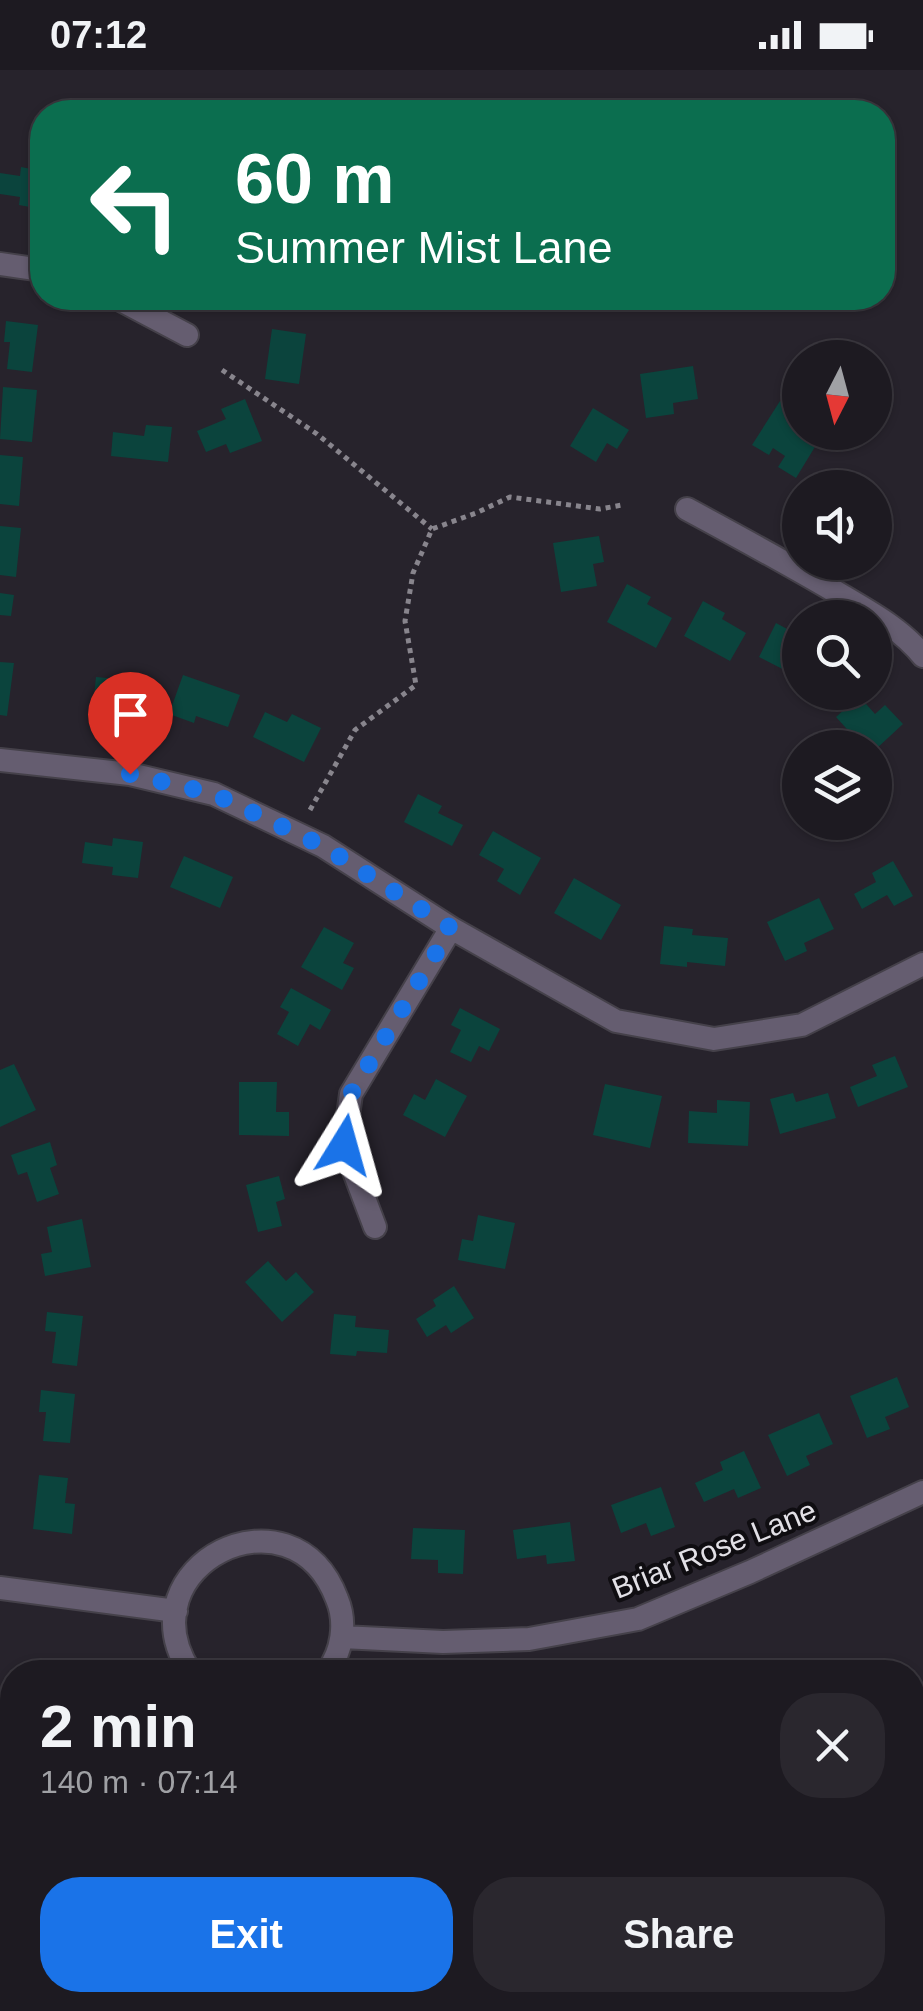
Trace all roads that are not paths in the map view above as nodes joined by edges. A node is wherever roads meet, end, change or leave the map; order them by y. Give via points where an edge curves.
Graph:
1 (0, 264) edge
2 (30, 268) edge
3 (139, 310) edge
4 (187, 336) dead end
5 (686, 509) dead end
6 (923, 656) edge
7 (0, 760) edge
8 (451, 928) junction
9 (923, 964) edge
10 (375, 1227) dead end
11 (923, 1492) edge
12 (0, 1588) edge
13 (176, 1611) junction
14 (342, 1637) junction
15 (181, 1660) edge
16 (335, 1660) edge

1 - 2 street
3 - 4 street
5 - 6 street via 874,614
7 - 8 street via 130,774 214,794 323,846
8 - 9 street via 616,1020 714,1039 802,1025
8 - 10 street via 351,1094 344,1145
11 - 14 street, Briar Rose Lane via 638,1618 529,1639
12 - 13 street
13 - 14 street via 189,1577 208,1557 234,1544 262,1541 302,1554 331,1583
13 - 15 street
14 - 16 street

